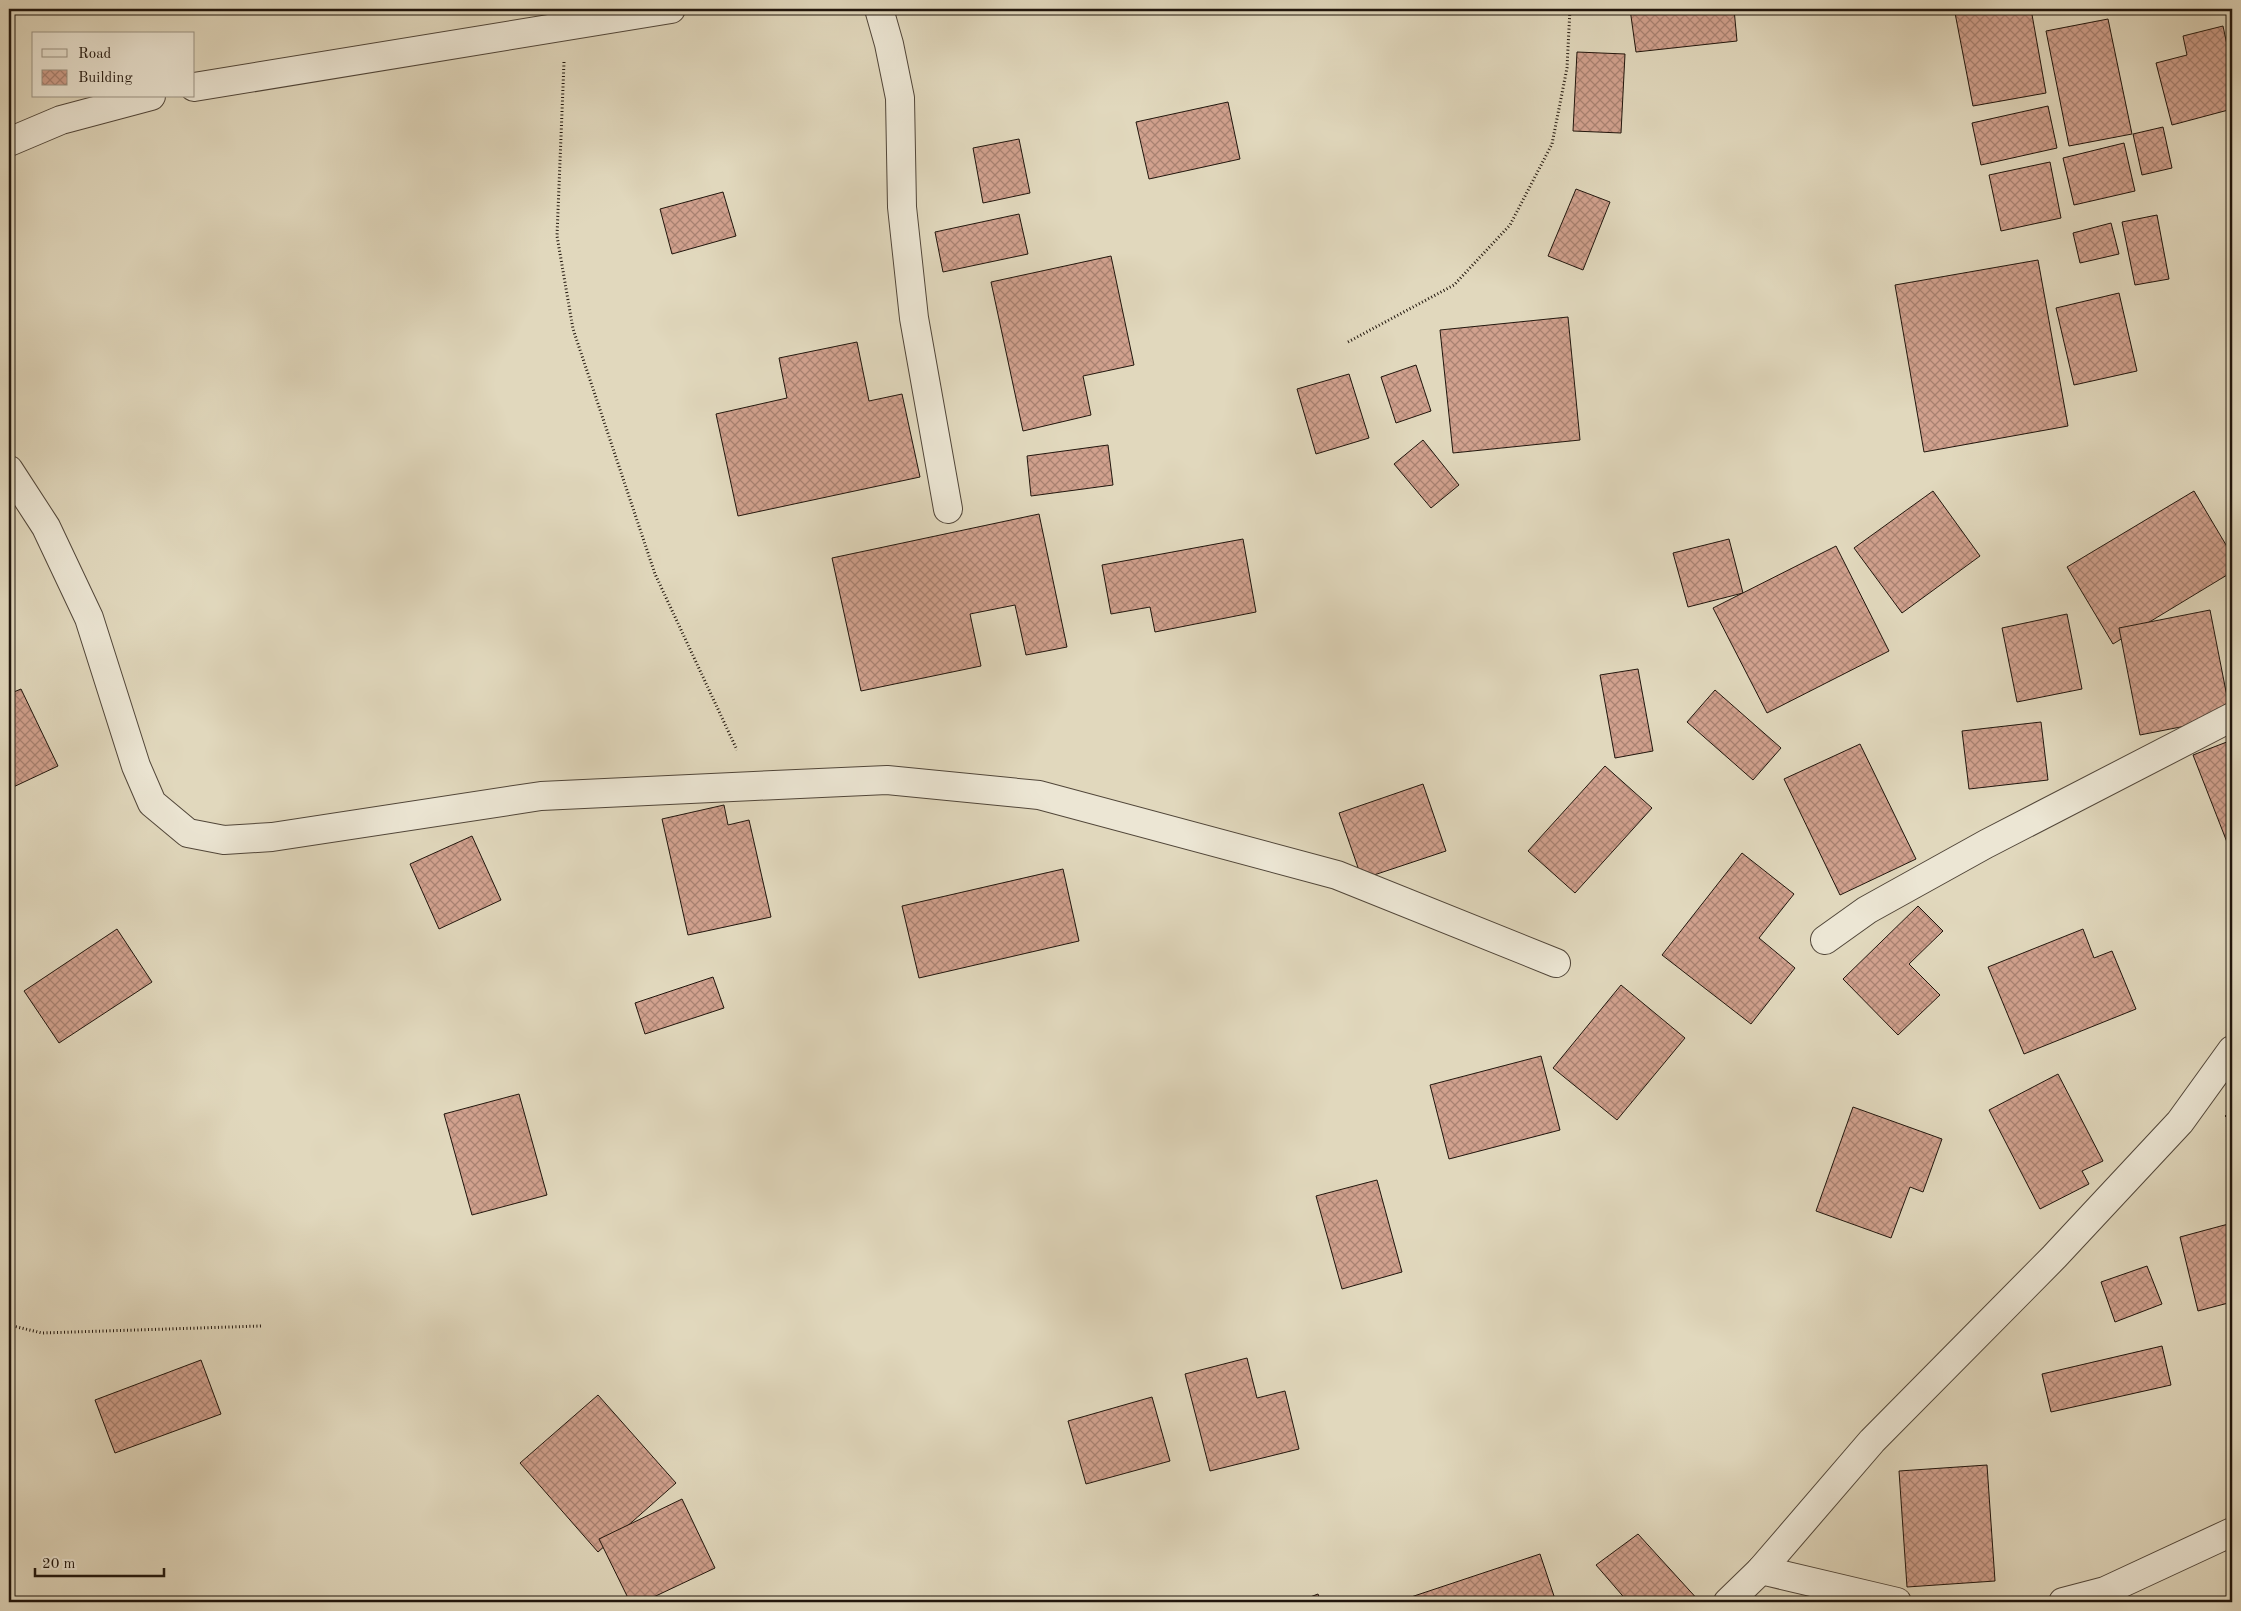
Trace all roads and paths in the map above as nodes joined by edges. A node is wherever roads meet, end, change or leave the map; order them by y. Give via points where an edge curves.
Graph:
1 (671, 9) edge
2 (879, 9) edge
3 (1570, 9) edge
4 (566, 26) junction
5 (195, 87) edge
6 (144, 98) edge
7 (9, 142) edge
8 (1348, 342) dead end
9 (9, 470) edge
10 (948, 509) dead end
11 (2232, 717) edge
12 (754, 786) junction
13 (1824, 940) dead end
14 (1556, 963) dead end
15 (2232, 1050) edge
16 (9, 1325) edge
17 (261, 1326) dead end
18 (2232, 1532) edge
19 (1761, 1570) junction
20 (1728, 1602) edge
21 (1897, 1602) edge
22 (2063, 1602) edge

1 - 4 street
2 - 10 street via 900,98 902,207 914,318
3 - 8 path via 1567,68 1552,144 1510,225 1454,285
4 - 5 street
4 - 12 path via 557,236 574,329 654,574
6 - 7 street via 61,120
9 - 12 street via 46,527 89,618 136,766 152,804 188,833 224,840 272,837 541,796
11 - 13 street via 1986,844 1867,910
12 - 14 street via 888,780 1039,795 1337,875
15 - 19 street via 2180,1122 2054,1257 1872,1441
16 - 17 path via 42,1333
18 - 22 street via 2104,1591
19 - 20 street
19 - 21 street

